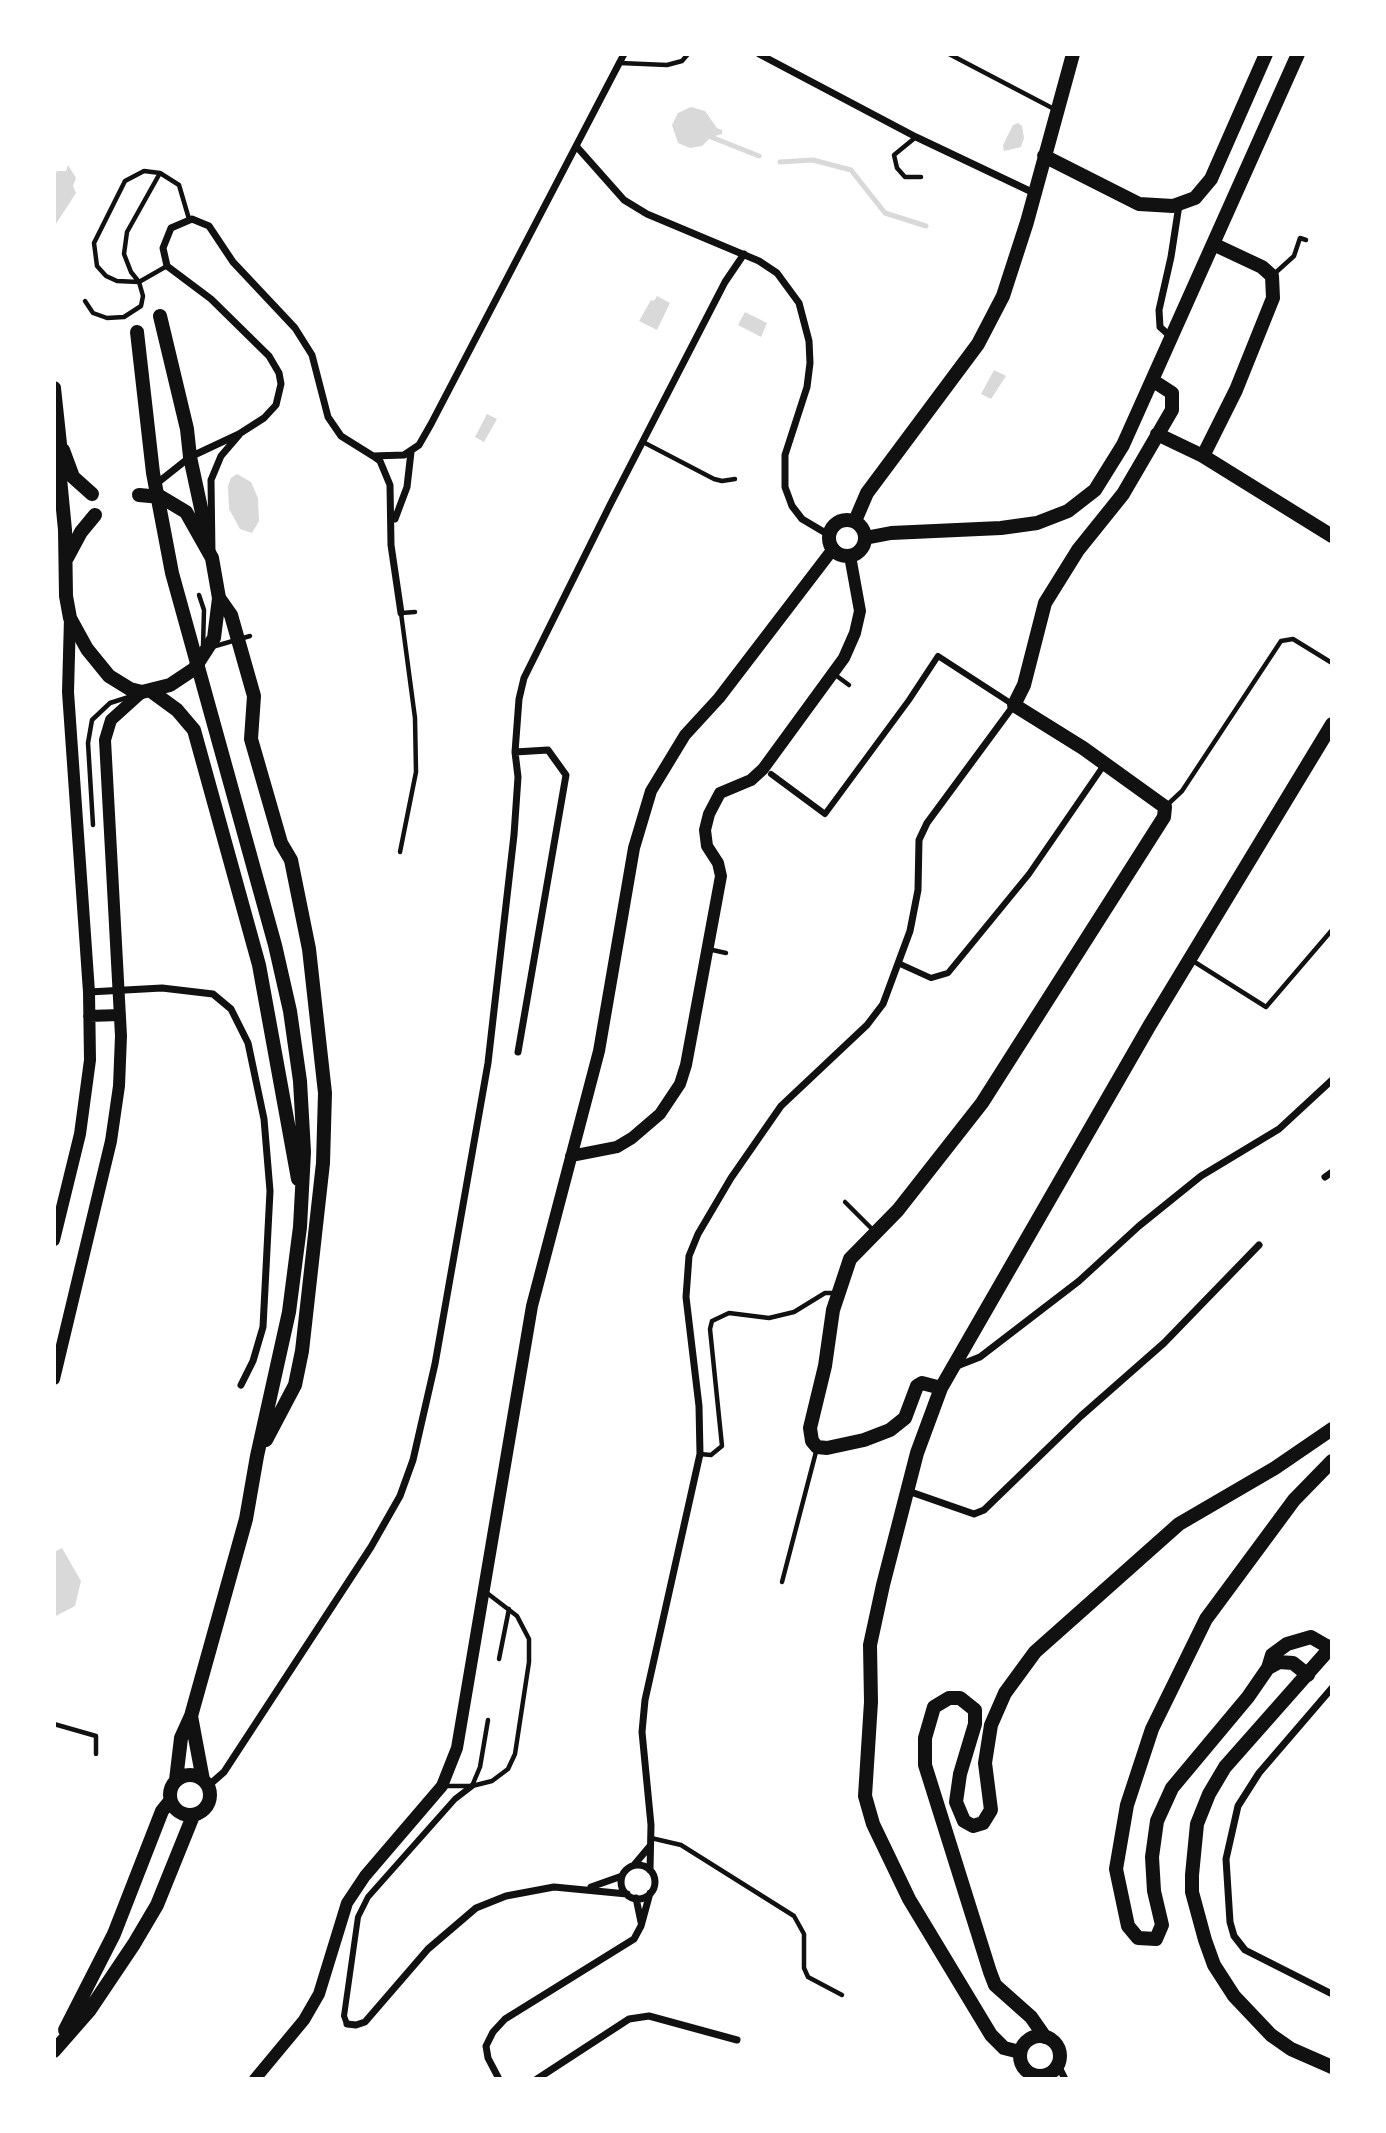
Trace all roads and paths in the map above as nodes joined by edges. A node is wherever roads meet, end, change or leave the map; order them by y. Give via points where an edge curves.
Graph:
1 (624, 54) edge
2 (688, 54) edge
3 (759, 54) edge
4 (948, 54) edge
5 (1073, 54) edge
6 (1266, 54) edge
7 (1298, 54) edge
8 (620, 63) junction
9 (1057, 111) junction
10 (916, 137) junction
11 (577, 147) junction
12 (1044, 156) junction
13 (160, 173) junction
14 (921, 177) dead end
15 (1034, 193) junction
16 (1179, 205) junction
17 (189, 219) junction
18 (1306, 240) dead end
19 (1213, 244) junction
20 (744, 254) junction
21 (167, 266) junction
22 (1272, 276) junction
23 (139, 282) junction
24 (85, 301) dead end
25 (160, 316) dead end
26 (137, 332) dead end
27 (1171, 338) junction
28 (1152, 380) junction
29 (54, 388) edge
30 (239, 434) junction
31 (1157, 434) junction
32 (643, 442) junction
33 (60, 443) junction
34 (411, 452) junction
35 (373, 456) junction
36 (1203, 456) junction
37 (190, 457) junction
38 (736, 479) dead end
39 (92, 494) dead end
40 (139, 494) joint
41 (95, 515) dead end
42 (855, 522) junction
43 (393, 523) junction
44 (1332, 536) edge
45 (865, 538) junction
46 (831, 542) junction
47 (850, 556) junction
48 (212, 558) junction
49 (62, 572) edge
50 (199, 596) dead end
51 (219, 598) junction
52 (415, 612) dead end
53 (401, 613) junction
54 (71, 618) junction
55 (244, 638) junction
56 (205, 653) junction
57 (1332, 663) edge
58 (833, 674) junction
59 (849, 685) dead end
60 (147, 692) junction
61 (1014, 705) junction
62 (1332, 724) edge
63 (515, 752) junction
64 (1105, 763) junction
65 (771, 774) dead end
66 (1166, 807) junction
67 (93, 825) dead end
68 (400, 852) dead end
69 (1332, 930) edge
70 (708, 949) junction
71 (726, 953) dead end
72 (1190, 959) junction
73 (898, 963) junction
74 (119, 991) junction
75 (89, 992) junction
76 (120, 1015) junction
77 (89, 1016) junction
78 (518, 1052) dead end
79 (1332, 1080) edge
80 (571, 1156) junction
81 (302, 1199) junction
82 (845, 1202) dead end
83 (876, 1234) junction
84 (54, 1240) edge
85 (1259, 1245) dead end
86 (837, 1293) junction
87 (957, 1366) junction
88 (54, 1379) edge
89 (241, 1385) dead end
90 (941, 1388) junction
91 (1332, 1429) edge
92 (814, 1444) junction
93 (700, 1454) junction
94 (257, 1456) junction
95 (1332, 1461) edge
96 (907, 1490) junction
97 (782, 1582) dead end
98 (484, 1591) junction
99 (509, 1608) junction
100 (1331, 1647) edge
101 (499, 1659) dead end
102 (1268, 1668) junction
103 (1308, 1675) junction
104 (1332, 1688) edge
105 (191, 1716) junction
106 (488, 1720) dead end
107 (54, 1724) edge
108 (96, 1754) dead end
109 (176, 1780) junction
110 (206, 1783) junction
111 (442, 1786) junction
112 (472, 1786) junction
113 (170, 1801) junction
114 (193, 1815) junction
115 (651, 1842) junction
116 (634, 1865) junction
117 (650, 1870) junction
118 (622, 1876) junction
119 (587, 1888) junction
120 (650, 1893) junction
121 (627, 1894) junction
122 (636, 1898) junction
123 (642, 1926) junction
124 (1332, 1994) edge
125 (842, 1995) dead end
126 (347, 2024) joint
127 (1038, 2037) junction
128 (737, 2040) dead end
129 (55, 2050) edge
130 (1020, 2052) junction
131 (1058, 2065) junction
132 (1332, 2067) edge
133 (1044, 2077) edge
134 (255, 2079) edge
135 (499, 2079) edge
136 (537, 2079) edge
137 (1065, 2079) edge

1 - 8 street
2 - 8 lane via 667,65
3 - 10 street
4 - 9 lane
5 - 9 main road
6 - 16 main road via 1211,179 1195,198
7 - 19 main road
8 - 11 street
9 - 12 main road
10 - 14 lane via 894,155 905,177
10 - 15 street
11 - 20 street via 624,200
11 - 34 street via 431,424
12 - 15 main road
12 - 16 main road via 1139,204
13 - 17 lane via 179,185
13 - 23 lane via 127,232 127,263
13 - 23 lane via 144,171 125,181 94,243 97,266 106,276
15 - 42 main road via 1009,281 978,344 867,493
16 - 27 street via 1159,310 1160,327
17 - 21 street via 165,237
17 - 35 street via 209,226 233,262 295,328 312,355 332,424 349,443
18 - 22 lane via 1300,238 1294,256
19 - 22 main road
19 - 27 main road
20 - 32 street
20 - 46 street via 777,273 799,303 806,322 807,387 783,472 792,506
21 - 23 lane
21 - 30 street via 221,309 269,356 279,373 281,392 274,410
22 - 36 main road via 1273,298
23 - 24 lane via 141,306 124,317 97,315
25 - 37 main road
26 - 81 main road via 153,473 172,573 290,1011 303,1117
27 - 28 main road
28 - 31 main road via 1166,387 1174,401
28 - 45 main road via 1115,462 1095,490 1068,511 1021,526
29 - 33 main road
30 - 37 street
30 - 48 street via 221,456 211,480
31 - 36 main road
31 - 61 main road via 1123,495 1078,550 1045,603 1024,685
32 - 38 lane via 714,479
32 - 63 street via 524,678
33 - 39 main road via 74,477
33 - 49 main road
34 - 35 street via 397,457
34 - 43 street via 407,487
35 - 43 street via 380,461 390,485
36 - 44 main road
37 - 40 street
37 - 48 main road
40 - 48 main road via 161,497 181,507
41 - 49 main road via 74,543
42 - 45 main road via 863,528
42 - 46 main road via 839,522
43 - 53 street via 391,545
45 - 47 main road via 861,550
46 - 47 main road via 841,555
46 - 80 street via 719,698 685,735 651,791 634,848 598,1051
47 - 58 street via 860,611 855,633
48 - 51 main road
49 - 54 main road
50 - 56 lane via 204,610
51 - 55 main road
51 - 56 main road via 218,625
52 - 53 lane
53 - 68 lane via 415,718 416,772
54 - 60 main road via 87,649 109,676 130,689
54 - 75 street via 68,692
55 - 56 lane
55 - 94 main road via 254,696 251,739 290,860 309,950 325,1093 323,1163 302,1350 295,1385
56 - 60 main road via 186,676
57 - 66 lane via 1293,639 1281,642 1182,791
58 - 59 lane
58 - 70 street via 763,769 751,780 720,793 709,814 707,846 721,876
60 - 67 lane via 110,703 92,720 88,743
60 - 74 street via 111,720 105,740
60 - 81 main road via 187,720 197,743 259,965
61 - 64 main road
61 - 65 street via 938,656 825,814
61 - 73 street via 919,840 916,903
62 - 72 main road
63 - 78 street via 548,750 566,775
63 - 110 street via 517,808 488,1063 435,1364 413,1460 400,1496 371,1547 224,1772
64 - 66 main road
64 - 73 street via 1029,874 948,973 931,978
66 - 83 main road via 1160,827 982,1103
69 - 72 lane via 1266,1007
70 - 71 lane
70 - 80 street via 686,1065 671,1101 646,1128 617,1147
72 - 87 main road via 973,1328
73 - 93 street via 883,1004 782,1106 730,1178 698,1234 690,1256 687,1297
74 - 75 street
74 - 76 street
74 - 89 street via 162,988 213,994 231,1009 248,1043 264,1119 270,1191 263,1327
75 - 77 street
76 - 77 street
76 - 88 street via 119,1086 111,1141
77 - 84 street via 88,1090
79 - 87 street via 1279,1129 1201,1177 1079,1281 980,1357
80 - 98 street via 532,1306
81 - 94 main road via 298,1256
82 - 83 lane
83 - 86 main road via 850,1259
85 - 96 street via 1164,1343 985,1510 974,1514
86 - 92 main road via 810,1428
86 - 93 lane via 825,1293 794,1312 769,1318 729,1313 712,1321 722,1446 711,1455
87 - 90 main road
90 - 92 main road via 917,1386 905,1418 890,1430 838,1447
90 - 96 main road
91 - 127 main road via 1179,1524 1018,1671 994,1717 985,1763 991,1810 984,1823 973,1826 964,1821 956,1802 975,1710 960,1699 949,1698 934,1707 924,1751 936,1806 995,1985 1031,2017
92 - 97 lane
93 - 115 street via 645,1700 642,1732
94 - 105 main road via 246,1519
95 - 102 main road via 1294,1500 1206,1619 1152,1729 1127,1805 1116,1869 1128,1926 1138,1938 1156,1939 1162,1925 1152,1872 1154,1836 1162,1809 1180,1777
96 - 130 main road via 870,1645 865,1796 873,1824 909,1899 991,2035 1004,2048
98 - 99 lane
98 - 111 street via 457,1748
99 - 101 lane
99 - 112 lane via 523,1624 530,1647 515,1754 499,1777
100 - 102 main road via 1311,1637 1294,1642 1272,1654
100 - 103 main road
102 - 103 main road via 1279,1662 1293,1663
103 - 132 main road via 1225,1767 1209,1794 1197,1824 1192,1892 1214,1965 1234,1996 1271,2035
104 - 124 street via 1245,1795 1229,1835 1226,1859 1227,1909 1234,1936 1245,1950
105 - 109 main road via 181,1738
105 - 110 main road
106 - 112 lane
107 - 108 lane via 96,1736
109 - 110 main road via 190,1775
109 - 113 main road
110 - 114 main road via 208,1805
111 - 112 lane
111 - 134 street via 347,1903 319,1994 304,2020
112 - 126 street via 368,1897 358,1917 344,2016
113 - 114 main road via 179,1813
113 - 129 main road via 114,1934
114 - 129 main road via 157,1905 140,1934 89,2011
115 - 116 street
115 - 117 street
115 - 125 lane via 681,1845 794,1916 804,1934 808,1977
116 - 117 street
116 - 118 street
117 - 120 street via 655,1884
118 - 119 street
118 - 121 street
119 - 121 street
119 - 126 street via 518,1893 475,1908 428,1949 365,2022
120 - 122 street
120 - 123 street
121 - 122 street
122 - 123 street
123 - 135 street via 634,1939 505,2019 486,2046
127 - 130 main road
127 - 131 main road via 1058,2048
128 - 136 street via 655,2018 629,2019
130 - 133 main road via 1025,2070
131 - 133 main road
131 - 137 street

